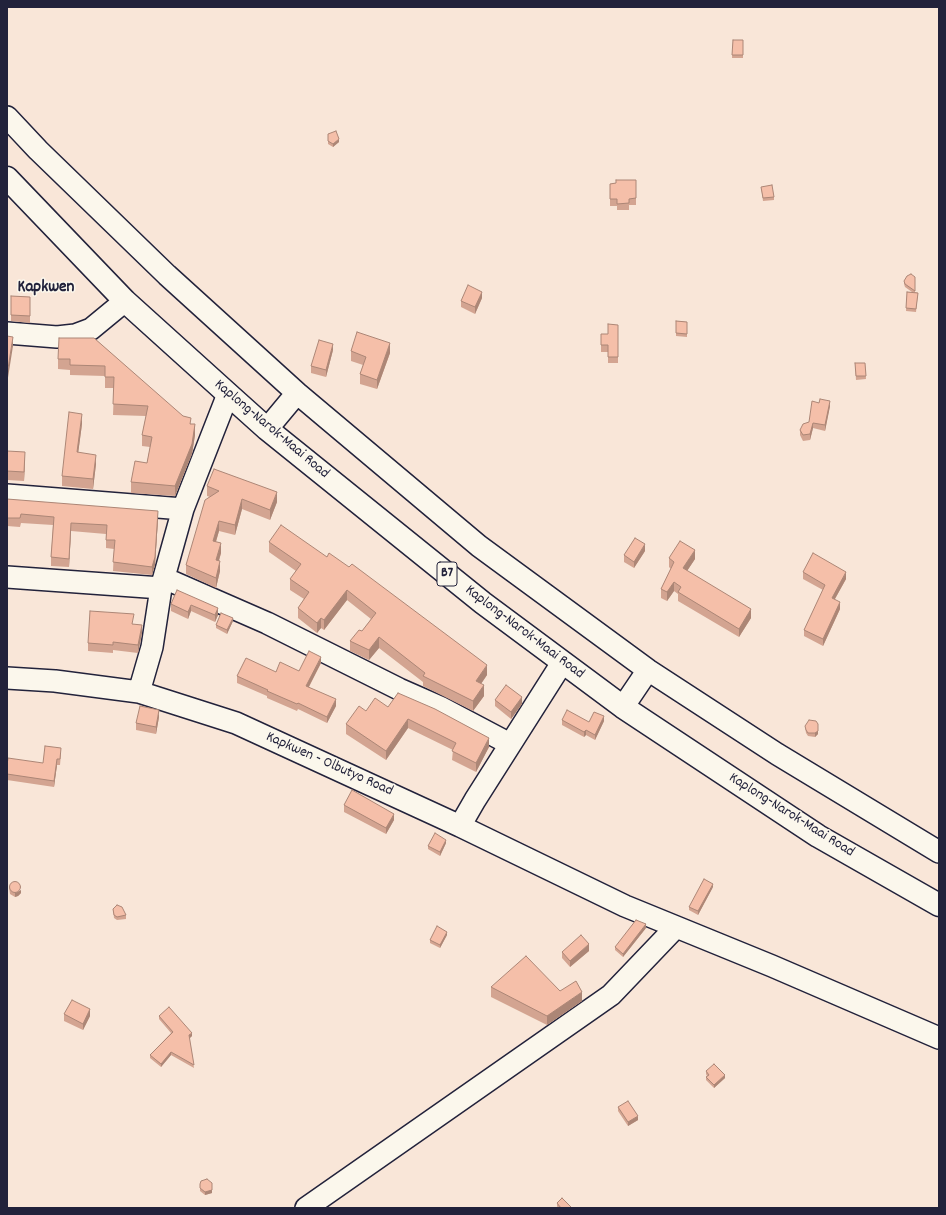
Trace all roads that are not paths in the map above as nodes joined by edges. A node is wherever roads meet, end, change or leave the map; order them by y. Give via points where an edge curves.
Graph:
1 (7, 117) edge
2 (7, 178) edge
3 (125, 301) junction
4 (7, 333) edge
5 (297, 393) junction
6 (228, 394) junction
7 (267, 428) junction
8 (7, 495) edge
9 (183, 509) junction
10 (7, 577) edge
11 (163, 583) junction
12 (562, 663) junction
13 (648, 670) junction
14 (7, 678) edge
15 (139, 692) junction
16 (623, 707) junction
17 (510, 744) junction
18 (460, 826) junction
19 (939, 852) edge
20 (939, 905) edge
21 (676, 927) junction
22 (939, 1038) edge
23 (306, 1208) edge

1 - 5 street via 167,275
2 - 3 highway, Kaplong-Narok-Maai Road / B7
3 - 4 street via 91,329 75,335 57,337
3 - 6 highway, Kaplong-Narok-Maai Road / B7
5 - 7 street
5 - 13 street via 479,546
6 - 7 highway, Kaplong-Narok-Maai Road / B7
6 - 9 street
7 - 12 highway, Kaplong-Narok-Maai Road / B7 via 483,603
8 - 9 street
9 - 11 street
10 - 11 street
11 - 15 street via 152,647
11 - 17 street via 267,623
12 - 16 highway, Kaplong-Narok-Maai Road / B7
12 - 17 street
13 - 16 street
13 - 19 street via 777,754
14 - 15 street, Kapkwen - Olbutyo Road via 56,681
15 - 18 street, Kapkwen - Olbutyo Road via 236,723
16 - 20 highway, Kaplong-Narok-Maai Road / B7 via 818,836
17 - 18 street
18 - 21 street, Kapkwen - Olbutyo Road via 625,906
21 - 22 street, Kapkwen - Olbutyo Road
21 - 23 street via 611,995

